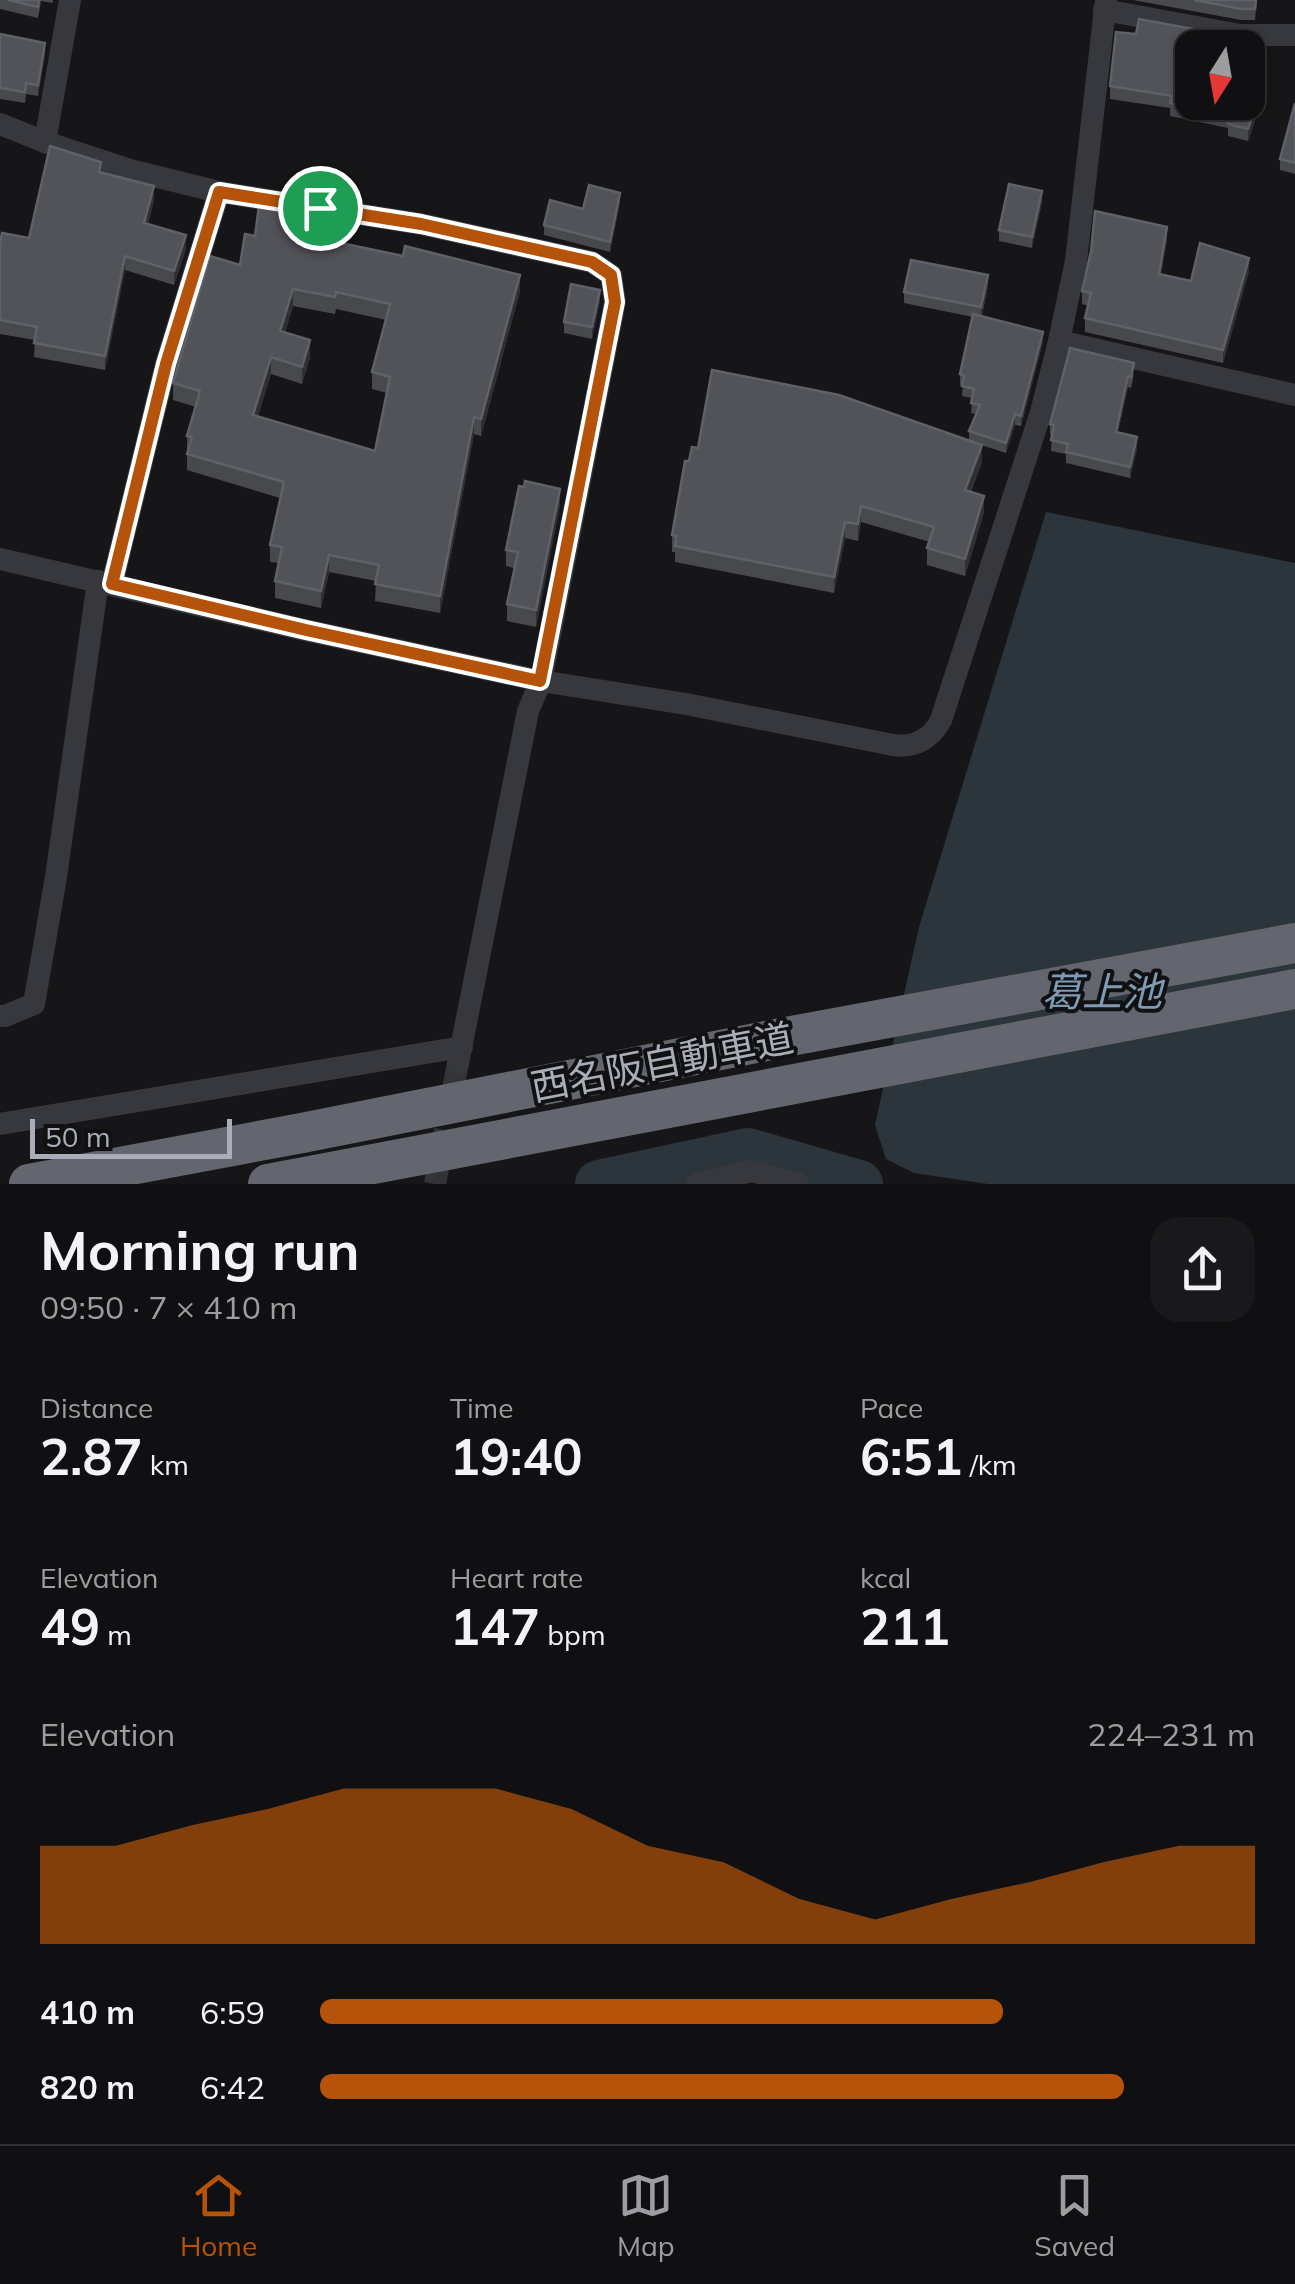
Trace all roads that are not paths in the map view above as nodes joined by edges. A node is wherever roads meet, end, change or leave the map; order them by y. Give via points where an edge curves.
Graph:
1 (70, 0) edge
2 (1105, 5) edge
3 (1295, 34) edge
4 (0, 124) edge
5 (45, 142) junction
6 (219, 192) junction
7 (1059, 341) junction
8 (1295, 395) edge
9 (0, 559) edge
10 (105, 583) junction
11 (540, 681) junction
12 (1295, 942) edge
13 (1295, 989) edge
14 (0, 1016) edge
15 (0, 1124) edge
16 (28, 1184) edge
17 (268, 1184) edge
18 (697, 1184) edge
19 (798, 1184) edge

1 - 5 street
2 - 3 street via 1240,35
2 - 7 street via 1076,261
4 - 5 street
5 - 6 street
6 - 10 street
6 - 11 street via 421,224 592,262 611,275 615,302
7 - 8 street
7 - 11 street via 941,720 929,737 893,745
9 - 10 street
10 - 11 street
10 - 14 street via 34,1004
11 - 15 street via 528,711 460,1055
12 - 16 highway, 西名阪自動車道
13 - 17 highway, 西名阪自動車道
18 - 19 street via 752,1171

